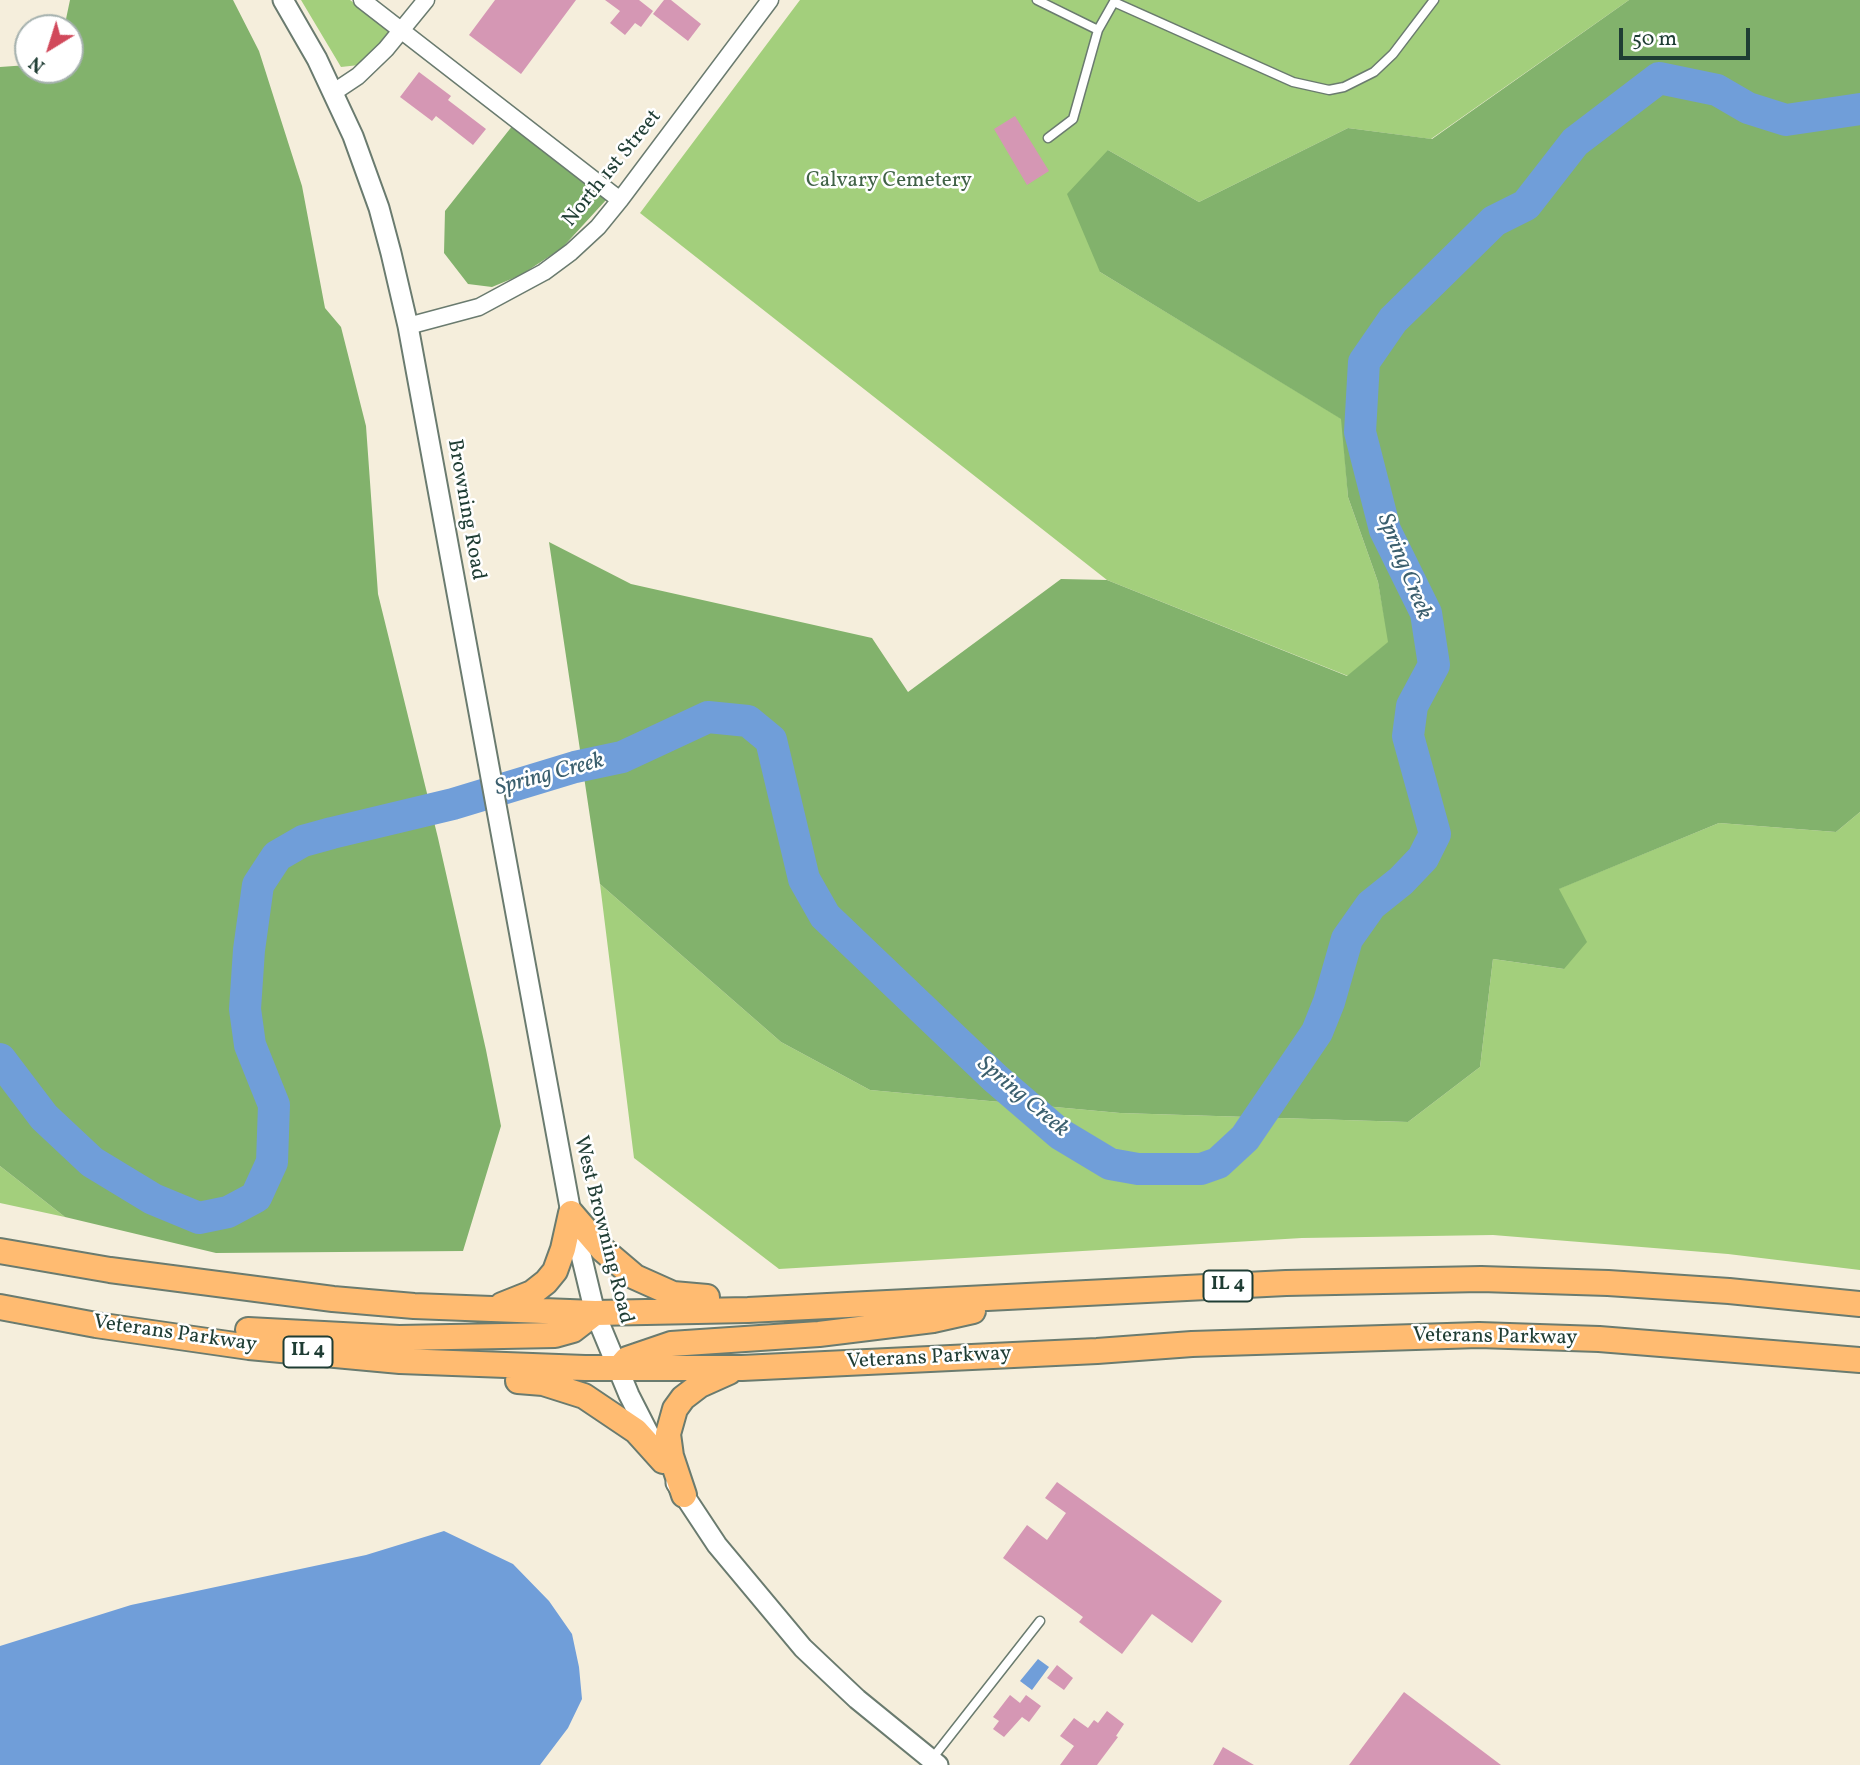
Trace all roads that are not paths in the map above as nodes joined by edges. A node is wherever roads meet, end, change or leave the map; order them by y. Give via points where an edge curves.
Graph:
1 (283, 0) edge
2 (362, 0) edge
3 (426, 0) edge
4 (770, 0) edge
5 (1037, 0) edge
6 (1434, 0) edge
7 (1115, 1) edge
8 (1098, 30) junction
9 (403, 31) junction
10 (334, 92) junction
11 (1048, 138) dead end
12 (620, 200) junction
13 (408, 326) junction
14 (540, 1047) joint
15 (571, 1213) junction
16 (0, 1251) edge
17 (1041, 1296) junction
18 (1860, 1304) edge
19 (866, 1305) junction
20 (0, 1307) edge
21 (492, 1309) junction
22 (595, 1313) junction
23 (96, 1325) junction
24 (344, 1354) junction
25 (1860, 1360) edge
26 (618, 1368) junction
27 (742, 1368) junction
28 (663, 1461) junction
29 (684, 1495) junction
30 (1040, 1622) dead end
31 (935, 1762) edge

1 - 10 street, Browning Road
2 - 9 street
3 - 9 street
4 - 12 street, North 1st Street
5 - 8 lane
6 - 7 lane via 1374,72 1329,90 1293,82
7 - 8 lane
8 - 11 lane via 1073,120
9 - 10 street via 358,76
9 - 12 street
10 - 13 street, Browning Road via 379,208
12 - 13 street, North 1st Street via 598,227 544,272 480,307
13 - 14 street, Browning Road
14 - 15 street, West Browning Road
15 - 19 highway via 620,1266 652,1287 673,1294 835,1293
15 - 21 highway via 560,1260 546,1282 521,1299
15 - 22 street, West Browning Road
16 - 21 highway, IL 4 via 244,1289
17 - 18 highway, IL 4 via 1286,1283 1481,1279 1608,1283
17 - 19 highway, IL 4
17 - 26 highway via 933,1320 819,1334 671,1344 627,1359
19 - 22 highway, IL 4
20 - 23 highway, Veterans Parkway / IL 4
21 - 22 highway, IL 4
22 - 23 highway via 573,1330 555,1335 506,1337 386,1337
22 - 26 street, West Browning Road
23 - 24 highway, Veterans Parkway / IL 4 via 209,1342
24 - 26 highway, Veterans Parkway / IL 4 via 466,1365
24 - 28 highway via 377,1373 543,1382 561,1387 604,1408 636,1432
25 - 27 highway, Veterans Parkway / IL 4 via 1599,1339 1479,1335 1192,1344
26 - 27 highway, Veterans Parkway / IL 4
26 - 28 street, West Browning Road
27 - 29 highway via 700,1385 675,1409 668,1434
28 - 29 street, West Browning Road
29 - 31 street, West Browning Road via 732,1564 803,1648
30 - 31 lane

